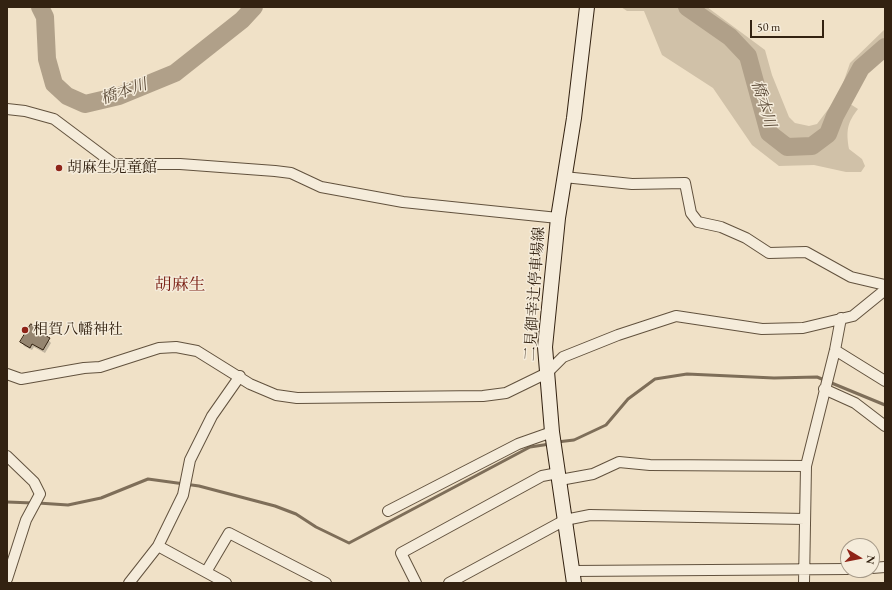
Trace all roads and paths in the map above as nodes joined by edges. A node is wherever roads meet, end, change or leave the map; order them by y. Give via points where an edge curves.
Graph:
1 (587, 7) edge
2 (7, 109) edge
3 (564, 177) junction
4 (558, 218) junction
5 (885, 285) edge
6 (885, 290) edge
7 (841, 318) junction
8 (834, 354) junction
9 (547, 373) junction
10 (7, 374) edge
11 (240, 376) junction
12 (885, 381) edge
13 (825, 387) junction
14 (885, 426) edge
15 (553, 433) junction
16 (7, 456) edge
17 (806, 466) junction
18 (559, 476) junction
19 (388, 511) dead end
20 (805, 519) junction
21 (565, 520) junction
22 (158, 546) junction
23 (840, 569) edge
24 (804, 570) junction
25 (206, 572) junction
26 (573, 577) edge
27 (7, 579) edge
28 (129, 583) edge
29 (226, 583) edge
30 (326, 583) edge
31 (416, 583) edge
32 (449, 583) edge
33 (804, 583) edge

1 - 3 main road, 二見御幸辻停車場線
2 - 4 street via 54,119 114,164 180,164 275,171 291,173 321,187 403,202
3 - 4 main road, 二見御幸辻停車場線
3 - 5 street via 632,184 684,183 690,213 698,222 721,227 746,238 769,253 806,252 851,277
4 - 9 main road, 二見御幸辻停車場線 via 545,347
6 - 7 street via 853,316
7 - 8 street
7 - 9 street via 803,328 762,329 676,316 618,335 564,357
8 - 12 street
8 - 13 street
9 - 11 street via 506,394 297,398 276,395 250,384
9 - 15 main road, 二見御幸辻停車場線
10 - 11 street via 21,379 100,367 158,348 176,347 197,351
11 - 22 street via 212,416 190,460 183,495
13 - 14 street via 855,403
13 - 17 street
15 - 18 main road, 二見御幸辻停車場線
15 - 19 street via 518,444
16 - 27 street via 34,482 40,494 26,520
17 - 18 street via 650,465 619,462 593,474
17 - 20 street
18 - 21 main road, 二見御幸辻停車場線
18 - 31 street via 542,476 402,553
20 - 21 street via 590,515
20 - 24 street
21 - 26 main road, 二見御幸辻停車場線
21 - 32 street
22 - 25 street
22 - 28 street
23 - 24 street
24 - 26 street
24 - 33 street
25 - 29 street
25 - 30 street via 229,533

